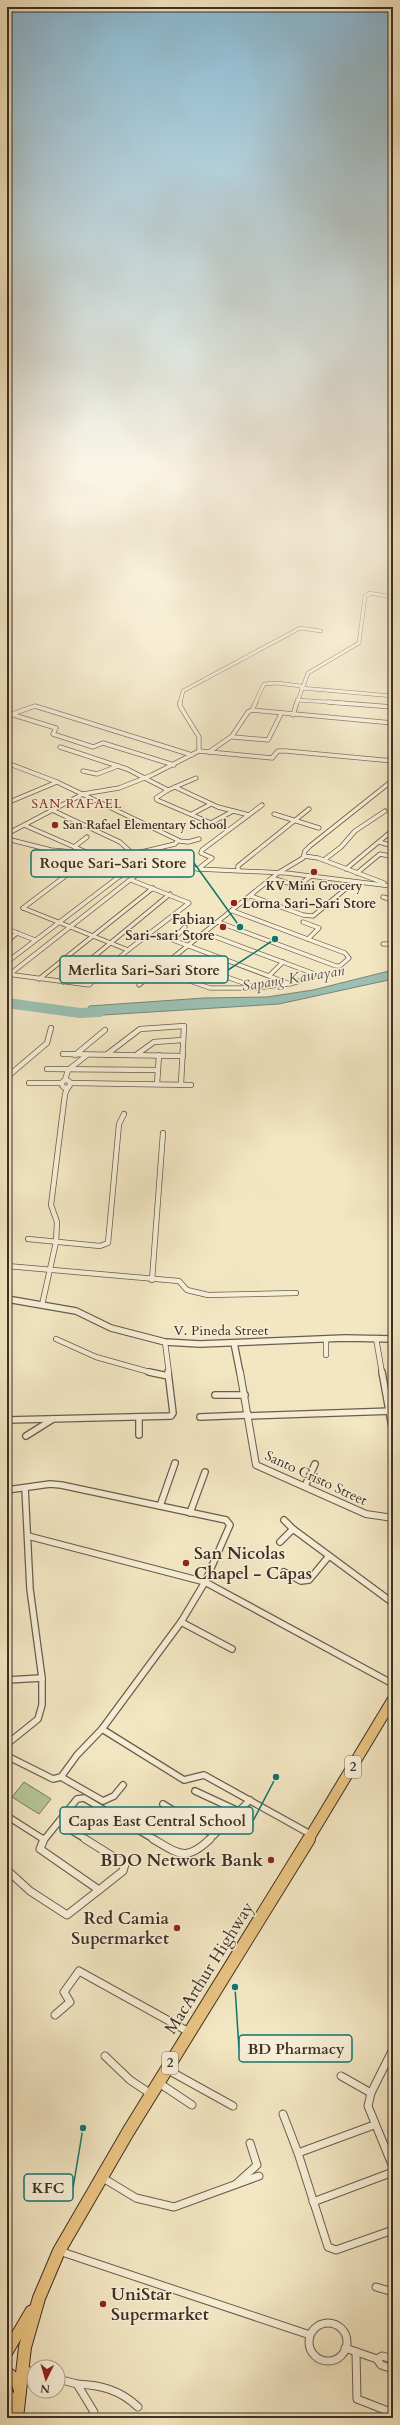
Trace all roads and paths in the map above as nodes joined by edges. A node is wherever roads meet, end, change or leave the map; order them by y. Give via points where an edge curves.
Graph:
1 (366, 592) dead end
2 (370, 594) junction
3 (393, 597) edge
4 (321, 631) dead end
5 (301, 687) junction
6 (393, 696) edge
7 (297, 700) junction
8 (393, 707) edge
9 (252, 710) junction
10 (7, 713) edge
11 (12, 714) junction
12 (281, 714) junction
13 (293, 715) junction
14 (393, 723) edge
15 (233, 737) junction
16 (60, 747) dead end
17 (199, 751) junction
18 (208, 752) junction
19 (192, 756) junction
20 (393, 761) edge
21 (7, 762) edge
22 (174, 765) junction
23 (118, 766) junction
24 (83, 771) dead end
25 (145, 778) junction
26 (196, 778) dead end
27 (393, 780) edge
28 (57, 782) junction
29 (175, 787) junction
30 (168, 790) junction
31 (83, 794) junction
32 (7, 803) edge
33 (211, 804) junction
34 (262, 805) dead end
35 (308, 809) dead end
36 (52, 810) junction
37 (233, 811) junction
38 (385, 811) dead end
39 (192, 814) junction
40 (274, 814) dead end
41 (249, 815) junction
42 (295, 821) junction
43 (24, 825) junction
44 (318, 828) dead end
45 (393, 830) edge
46 (7, 834) edge
47 (87, 837) dead end
48 (7, 839) edge
49 (199, 839) dead end
50 (179, 841) junction
51 (379, 842) junction
52 (393, 846) edge
53 (74, 847) junction
54 (90, 854) junction
55 (132, 856) junction
56 (304, 856) junction
57 (390, 856) dead end
58 (324, 860) junction
59 (154, 861) junction
60 (198, 869) junction
61 (346, 869) junction
62 (238, 870) junction
63 (278, 873) junction
64 (357, 873) junction
65 (311, 876) junction
66 (272, 878) junction
67 (131, 880) junction
68 (354, 882) junction
69 (392, 886) edge
70 (153, 888) junction
71 (170, 894) junction
72 (251, 896) junction
73 (383, 897) dead end
74 (393, 900) edge
75 (233, 911) junction
76 (60, 922) junction
77 (218, 922) junction
78 (303, 922) dead end
79 (72, 927) junction
80 (185, 927) dead end
81 (7, 929) edge
82 (17, 933) junction
83 (205, 933) junction
84 (94, 936) junction
85 (308, 939) junction
86 (36, 940) junction
87 (7, 941) edge
88 (111, 942) junction
89 (383, 944) dead end
90 (393, 944) edge
91 (188, 946) junction
92 (128, 950) junction
93 (173, 958) junction
94 (7, 962) edge
95 (283, 962) junction
96 (158, 970) junction
97 (8, 974) edge
98 (268, 976) junction
99 (39, 979) junction
100 (63, 982) junction
101 (139, 984) dead end
102 (290, 984) junction
103 (256, 988) junction
104 (51, 1028) dead end
105 (105, 1030) dead end
106 (183, 1040) junction
107 (63, 1054) dead end
108 (76, 1055) junction
109 (87, 1055) junction
110 (106, 1055) junction
111 (136, 1055) junction
112 (159, 1055) junction
113 (183, 1056) junction
114 (46, 1069) dead end
115 (68, 1070) junction
116 (158, 1070) junction
117 (7, 1077) edge
118 (29, 1083) dead end
119 (157, 1084) junction
120 (181, 1084) junction
121 (66, 1085) junction
122 (191, 1085) dead end
123 (124, 1114) dead end
124 (163, 1133) dead end
125 (28, 1239) dead end
126 (56, 1242) junction
127 (7, 1266) edge
128 (50, 1271) junction
129 (152, 1280) junction
130 (296, 1293) dead end
131 (7, 1299) edge
132 (42, 1305) junction
133 (376, 1338) junction
134 (56, 1339) dead end
135 (326, 1339) junction
136 (393, 1339) edge
137 (165, 1342) junction
138 (234, 1343) junction
139 (326, 1355) dead end
140 (168, 1376) junction
141 (215, 1395) dead end
142 (245, 1395) junction
143 (391, 1411) edge
144 (249, 1415) junction
145 (200, 1417) dead end
146 (54, 1418) junction
147 (139, 1418) junction
148 (7, 1420) edge
149 (393, 1432) edge
150 (139, 1435) dead end
151 (26, 1436) dead end
152 (175, 1463) dead end
153 (315, 1464) dead end
154 (205, 1472) dead end
155 (305, 1486) junction
156 (25, 1488) junction
157 (7, 1490) edge
158 (160, 1506) junction
159 (190, 1513) junction
160 (393, 1518) edge
161 (284, 1520) dead end
162 (293, 1529) junction
163 (28, 1536) junction
164 (280, 1542) dead end
165 (329, 1556) junction
166 (284, 1572) dead end
167 (205, 1582) junction
168 (393, 1603) edge
169 (181, 1622) junction
170 (232, 1649) dead end
171 (42, 1678) junction
172 (7, 1680) edge
173 (393, 1684) edge
174 (393, 1699) edge
175 (102, 1729) junction
176 (7, 1744) edge
177 (7, 1756) edge
178 (61, 1777) junction
179 (123, 1785) dead end
180 (195, 1791) dead end
181 (250, 1800) junction
182 (163, 1804) dead end
183 (236, 1810) junction
184 (7, 1816) edge
185 (59, 1823) junction
186 (214, 1835) junction
187 (312, 1835) junction
188 (43, 1839) junction
189 (7, 1870) edge
190 (99, 1890) junction
191 (55, 2015) dead end
192 (189, 2032) junction
193 (393, 2049) edge
194 (105, 2056) dead end
195 (166, 2069) junction
196 (341, 2076) dead end
197 (158, 2082) junction
198 (371, 2093) junction
199 (151, 2094) junction
200 (192, 2105) dead end
201 (233, 2106) dead end
202 (283, 2114) dead end
203 (374, 2125) junction
204 (250, 2142) dead end
205 (298, 2153) junction
206 (393, 2167) edge
207 (393, 2172) edge
208 (259, 2176) dead end
209 (102, 2177) junction
210 (233, 2187) junction
211 (313, 2202) junction
212 (393, 2230) edge
213 (59, 2251) junction
214 (376, 2287) dead end
215 (393, 2292) edge
216 (39, 2298) junction
217 (310, 2336) junction
218 (345, 2348) junction
219 (7, 2352) edge
220 (356, 2352) junction
221 (30, 2359) edge
222 (393, 2359) edge
223 (377, 2360) junction
224 (393, 2369) edge
225 (7, 2373) edge
226 (26, 2374) edge
227 (66, 2381) edge
228 (77, 2384) junction
229 (19, 2387) junction
230 (7, 2394) edge
231 (138, 2407) dead end
232 (94, 2412) dead end
233 (393, 2413) edge
234 (17, 2415) edge

1 - 2 street
2 - 3 street
2 - 5 street via 365,596 359,643 308,673
4 - 17 street via 300,628 183,691 180,706 199,737
5 - 6 street
5 - 7 street
5 - 9 street via 277,683 264,684
7 - 8 street
7 - 13 street
9 - 12 street
9 - 15 street via 248,712
10 - 11 street
11 - 19 street via 35,706
11 - 22 street via 56,728 53,734 93,747 103,743
12 - 13 street
12 - 15 street via 268,740
13 - 14 street
15 - 18 street via 223,746
16 - 23 street
17 - 18 street
17 - 19 street
18 - 20 street via 272,758 278,751 286,751
19 - 22 street
21 - 28 street
22 - 25 street
23 - 24 street via 97,774
23 - 25 street
25 - 30 street
25 - 31 street via 119,788
26 - 29 street
27 - 56 street via 310,846
28 - 31 street
28 - 32 street
29 - 30 street
29 - 33 street
30 - 39 street via 156,798 157,800
31 - 36 street
31 - 50 street
33 - 37 street
33 - 39 street
34 - 41 street
35 - 42 street
36 - 43 street
36 - 55 street via 120,842
37 - 39 street via 214,824
37 - 41 street
38 - 58 street via 355,831 341,847
40 - 42 street
41 - 60 street via 202,850 201,853 212,858
42 - 44 street
42 - 62 street via 238,866
43 - 46 street
43 - 53 street
45 - 51 street
47 - 53 street
48 - 54 street via 51,850
49 - 50 street
50 - 55 street
51 - 52 street
51 - 61 street
53 - 54 street
54 - 55 street
55 - 59 street
56 - 58 street
56 - 63 street
57 - 64 street via 380,854
58 - 61 street
59 - 60 street
59 - 67 street
60 - 62 street
61 - 64 street
62 - 63 street
63 - 65 street
63 - 66 street
64 - 69 street
65 - 66 street via 298,886
65 - 68 street
66 - 72 street
67 - 70 street
67 - 79 street
68 - 69 street
68 - 72 street via 313,916 303,915
70 - 71 street
70 - 84 street
71 - 88 street
71 - 92 street via 189,903
72 - 75 street
73 - 74 street
75 - 77 street
75 - 85 street
76 - 76 street via 23,908 84,862 120,876
76 - 79 street
76 - 86 street
77 - 83 street
77 - 85 street via 336,966 349,958 345,953
78 - 85 street via 319,928
79 - 84 street
79 - 97 street
80 - 91 street via 173,940
81 - 82 street
82 - 86 street
82 - 87 street
83 - 91 street
83 - 95 street
84 - 88 street
84 - 99 street
86 - 94 street
88 - 92 street
88 - 100 street
89 - 90 street
91 - 93 street
91 - 98 street
92 - 100 street via 89,985
93 - 96 street
93 - 103 street
95 - 98 street
95 - 102 street via 313,975
96 - 101 street
96 - 103 street via 210,988
97 - 99 street
98 - 102 street
99 - 100 street
102 - 103 street
104 - 117 street via 47,1043
105 - 108 street
106 - 110 street via 184,1026 140,1029
106 - 111 street via 154,1042
106 - 113 street
107 - 108 street
108 - 109 street
109 - 110 street
109 - 115 street
110 - 111 street
111 - 112 street
112 - 113 street
112 - 116 street
113 - 120 street
114 - 115 street
115 - 116 street
115 - 121 street
116 - 119 street
118 - 121 street
119 - 120 street
119 - 121 street
120 - 122 street
121 - 126 street via 51,1205 57,1222
123 - 126 street via 119,1124 108,1243 100,1246
124 - 129 street
125 - 126 street
126 - 128 street
127 - 128 street
128 - 129 street
128 - 132 street
129 - 130 street via 180,1281 188,1291 196,1293
131 - 132 street, V. Pineda Street
132 - 137 street, V. Pineda Street via 76,1311 111,1328
133 - 135 street, V. Pineda Street
133 - 136 street, V. Pineda Street
133 - 143 street
134 - 140 street via 77,1350 123,1366
135 - 138 street, V. Pineda Street
135 - 139 street
137 - 138 street, V. Pineda Street
137 - 140 street
138 - 142 street, Santo Cristo Street
140 - 147 street via 173,1414
141 - 142 street
142 - 144 street, Santo Cristo Street
143 - 144 street
143 - 149 street
144 - 145 street
144 - 155 street, Santo Cristo Street via 256,1465
146 - 147 street
146 - 148 street
146 - 151 street
147 - 150 street
152 - 158 street
153 - 155 street
154 - 159 street
155 - 160 street, Santo Cristo Street via 369,1516
156 - 157 street
156 - 158 street via 61,1485
156 - 163 street
158 - 159 street
159 - 167 street via 230,1522
161 - 162 street
162 - 164 street
162 - 165 street
163 - 167 street
163 - 171 street via 30,1589
165 - 166 street via 312,1578 306,1581
165 - 168 street
167 - 169 street
167 - 173 street
169 - 170 street
169 - 175 street
171 - 172 street
171 - 176 street via 41,1713 33,1724
174 - 187 highway, MacArthur Highway / 2
175 - 178 street via 77,1755
175 - 181 street via 184,1780 204,1775
177 - 178 street via 53,1779
178 - 179 street via 103,1801 114,1796
180 - 183 street
181 - 183 street
181 - 187 street
182 - 186 street
183 - 186 street
184 - 188 street
185 - 186 street via 81,1798 178,1854 191,1853
185 - 188 street
185 - 190 street via 125,1864 123,1870
187 - 192 highway, MacArthur Highway / 2
188 - 190 street via 40,1847 42,1852
189 - 190 street via 30,1891 67,1915
191 - 192 street via 70,2002 64,1992 79,1971
192 - 195 highway, MacArthur Highway / 2
193 - 198 street
194 - 199 street via 130,2080
195 - 197 highway, MacArthur Highway / 2
195 - 201 street
196 - 198 street
197 - 199 highway, MacArthur Highway / 2
197 - 200 street
198 - 203 street via 368,2106
199 - 209 highway, MacArthur Highway / 2
202 - 205 street
203 - 205 street
203 - 206 street
204 - 210 street via 257,2165
205 - 211 street
207 - 211 street
208 - 210 street
209 - 210 street via 136,2198 174,2207
209 - 213 highway, MacArthur Highway / 2
211 - 212 street via 328,2247 332,2249
213 - 216 highway, MacArthur Highway / 2
213 - 217 street
214 - 215 street
216 - 219 main road
216 - 221 highway, MacArthur Highway / 2
217 - 218 street via 311,2349 320,2359 338,2359
217 - 218 street via 321,2323 332,2323 341,2330
218 - 220 street
220 - 223 street
220 - 233 street via 358,2399
222 - 223 street via 382,2356
223 - 224 street via 380,2365
225 - 229 highway via 16,2380
226 - 229 highway, MacArthur Highway / 2
227 - 228 street
228 - 231 street via 95,2384 116,2389
228 - 232 street
229 - 234 highway, MacArthur Highway / 2
230 - 234 highway via 14,2403

